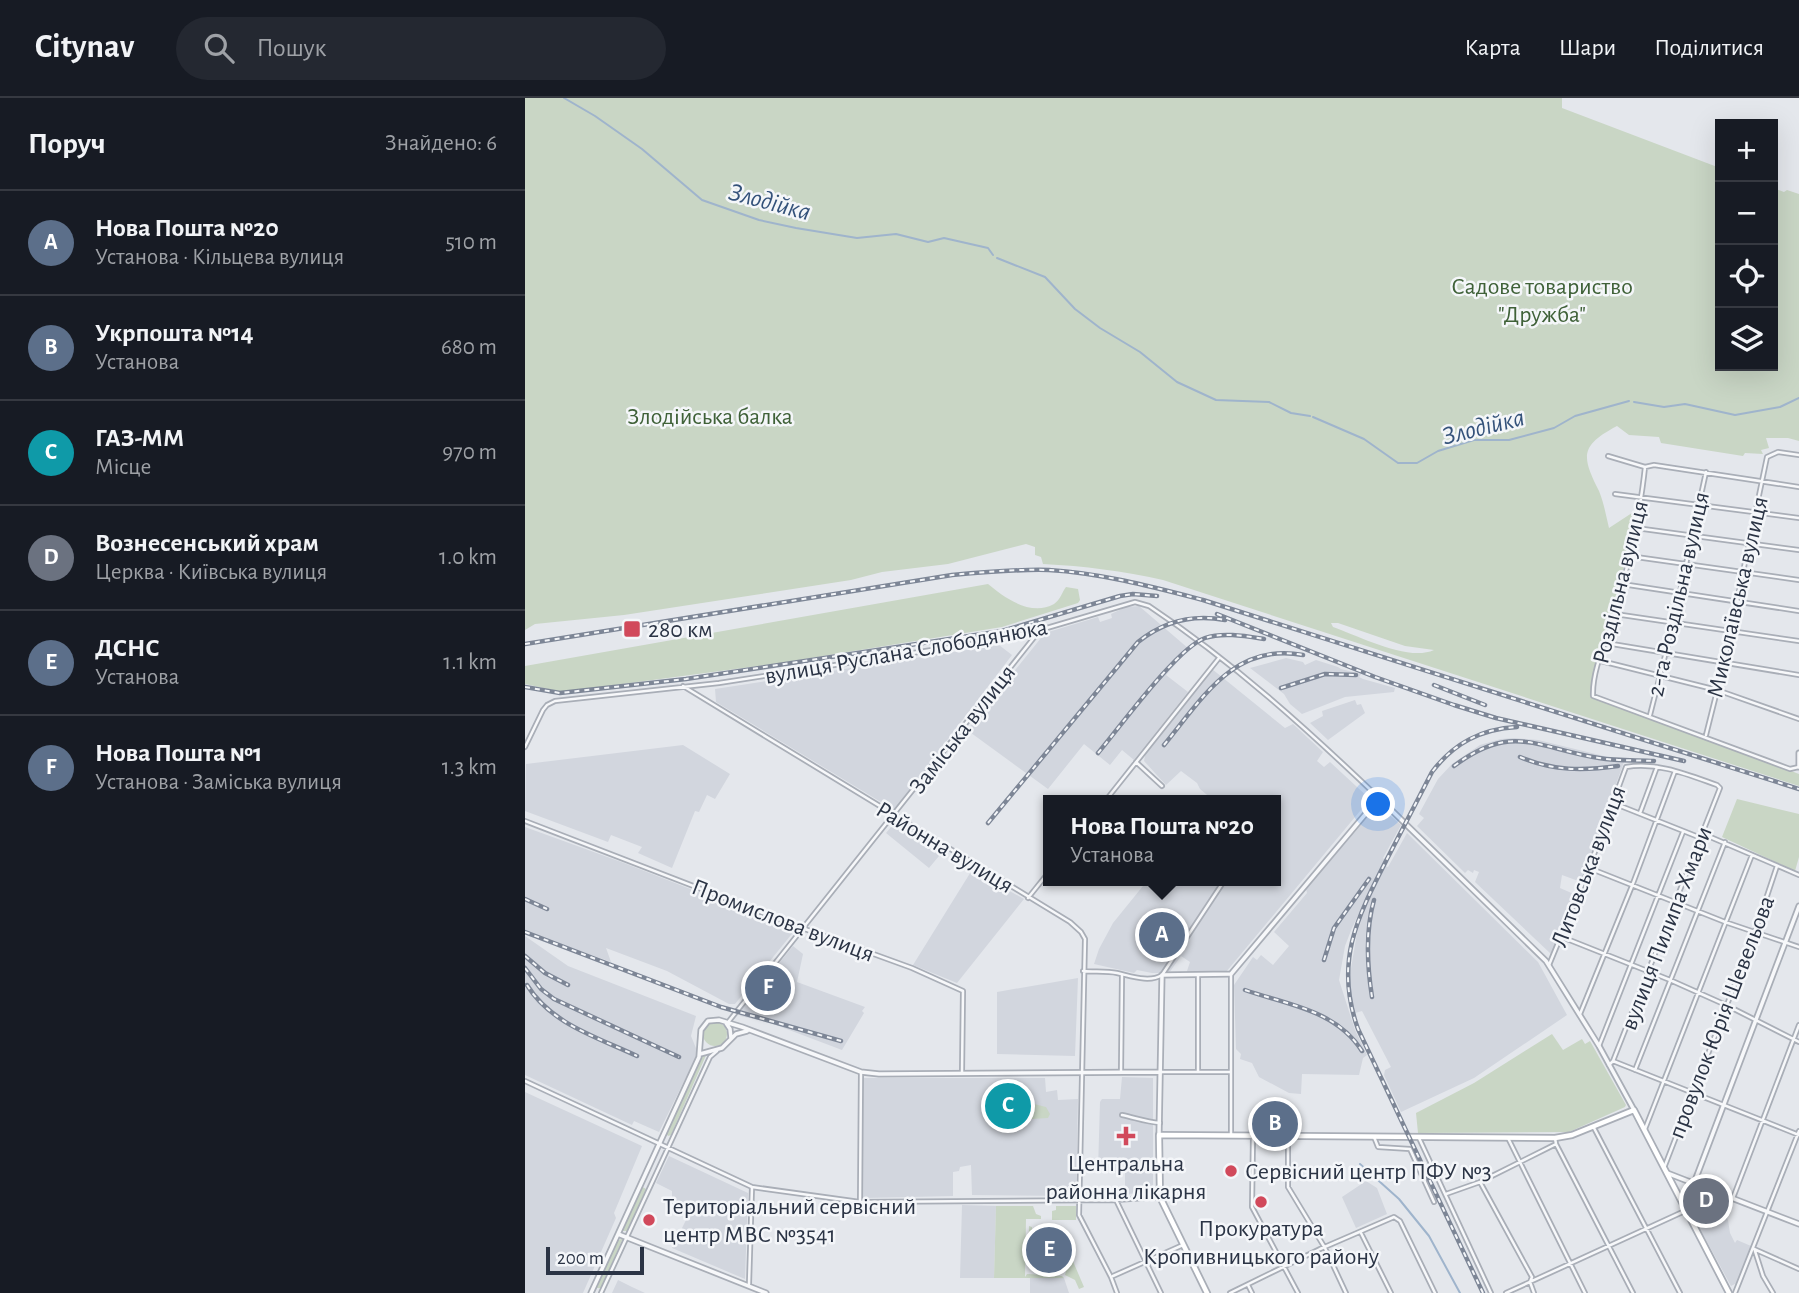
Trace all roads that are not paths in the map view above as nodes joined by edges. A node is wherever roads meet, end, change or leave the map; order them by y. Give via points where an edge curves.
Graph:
1 (1799, 455) edge
2 (1608, 456) dead end
3 (1645, 467) junction
4 (1706, 472) junction
5 (1763, 481) junction
6 (1799, 487) edge
7 (1615, 494) dead end
8 (1642, 496) junction
9 (1699, 505) junction
10 (1756, 512) junction
11 (1799, 518) edge
12 (1635, 528) junction
13 (1692, 535) junction
14 (1750, 544) junction
15 (1799, 550) edge
16 (1629, 556) junction
17 (1685, 565) junction
18 (1744, 572) junction
19 (1799, 580) edge
20 (1621, 584) junction
21 (1680, 593) junction
22 (1736, 602) junction
23 (1799, 611) edge
24 (1615, 614) junction
25 (1673, 624) junction
26 (1040, 630) junction
27 (1730, 632) junction
28 (1799, 641) edge
29 (1606, 643) junction
30 (1666, 654) junction
31 (1220, 657) junction
32 (1600, 661) junction
33 (1724, 663) junction
34 (1799, 675) edge
35 (1661, 676) junction
36 (683, 686) junction
37 (1717, 690) junction
38 (1650, 716) junction
39 (1799, 719) edge
40 (1706, 736) junction
41 (525, 747) edge
42 (1799, 753) edge
43 (1136, 762) junction
44 (1799, 766) edge
45 (1657, 768) junction
46 (1676, 770) junction
47 (1162, 786) dead end
48 (1110, 795) edge
49 (1379, 798) junction
50 (1613, 803) junction
51 (1639, 814) junction
52 (894, 816) junction
53 (525, 821) edge
54 (1657, 821) junction
55 (1683, 832) junction
56 (1701, 838) junction
57 (1725, 842) junction
58 (1752, 855) junction
59 (1777, 866) junction
60 (1589, 868) junction
61 (1799, 875) edge
62 (1043, 879) edge
63 (1221, 886) edge
64 (1632, 886) junction
65 (1658, 896) junction
66 (1028, 898) junction
67 (1676, 903) junction
68 (1799, 906) edge
69 (1696, 911) junction
70 (1725, 922) junction
71 (802, 928) junction
72 (1755, 932) junction
73 (1562, 937) junction
74 (1786, 942) junction
75 (1799, 947) edge
76 (1604, 954) junction
77 (1549, 965) junction
78 (1631, 965) junction
79 (1083, 971) junction
80 (1649, 972) junction
81 (1231, 974) junction
82 (1122, 975) junction
83 (1161, 975) junction
84 (1198, 976) junction
85 (1670, 980) junction
86 (1698, 993) junction
87 (1726, 1005) junction
88 (1580, 1014) junction
89 (1756, 1020) junction
90 (726, 1023) junction
91 (1799, 1025) edge
92 (753, 1031) junction
93 (701, 1039) junction
94 (1794, 1040) junction
95 (1799, 1042) edge
96 (729, 1043) junction
97 (1599, 1046) junction
98 (722, 1048) junction
99 (714, 1050) junction
100 (700, 1054) junction
101 (1613, 1061) junction
102 (1609, 1065) junction
103 (1635, 1070) junction
104 (861, 1072) junction
105 (1121, 1072) junction
106 (1161, 1072) junction
107 (1198, 1072) junction
108 (1230, 1072) junction
109 (962, 1073) junction
110 (1082, 1073) junction
111 (1664, 1081) junction
112 (525, 1082) edge
113 (1693, 1092) junction
114 (1723, 1104) junction
115 (1633, 1110) junction
116 (1122, 1115) dead end
117 (1762, 1120) junction
118 (1160, 1123) junction
119 (1594, 1128) junction
120 (1644, 1130) junction
121 (1799, 1133) edge
122 (1159, 1135) junction
123 (1231, 1137) junction
124 (1253, 1137) junction
125 (1288, 1137) junction
126 (1374, 1137) junction
127 (1419, 1138) junction
128 (1508, 1138) junction
129 (1556, 1141) junction
130 (658, 1144) junction
131 (667, 1148) junction
132 (1519, 1162) junction
133 (648, 1165) junction
134 (658, 1170) junction
135 (1665, 1170) junction
136 (1480, 1182) junction
137 (641, 1183) junction
138 (1694, 1184) junction
139 (752, 1186) junction
140 (650, 1187) junction
141 (1446, 1194) junction
142 (1160, 1197) junction
143 (1733, 1198) junction
144 (1079, 1200) junction
145 (1116, 1200) junction
146 (860, 1202) junction
147 (1434, 1202) dead end
148 (1686, 1208) junction
149 (1767, 1212) junction
150 (1799, 1224) edge
151 (1647, 1228) junction
152 (1360, 1232) junction
153 (618, 1234) junction
154 (626, 1238) junction
155 (1183, 1245) junction
156 (1607, 1246) junction
157 (1325, 1248) junction
158 (1753, 1249) junction
159 (1146, 1261) junction
160 (1570, 1263) junction
161 (1284, 1267) junction
162 (1799, 1269) edge
163 (1111, 1277) junction
164 (1529, 1282) junction
165 (1248, 1285) junction
166 (749, 1286) junction
167 (591, 1293) edge
168 (601, 1293) edge
169 (766, 1293) edge
170 (1117, 1293) edge
171 (1161, 1293) edge
172 (1207, 1293) edge
173 (1230, 1293) edge
174 (1252, 1293) edge
175 (1298, 1293) edge
176 (1346, 1293) edge
177 (1391, 1293) edge
178 (1435, 1293) edge
179 (1491, 1293) edge
180 (1506, 1293) edge
181 (1534, 1293) edge
182 (1585, 1293) edge
183 (1633, 1293) edge
184 (1680, 1293) edge
185 (1729, 1293) edge
186 (1735, 1293) edge
187 (1773, 1293) edge

1 - 5 street, Миколаївська вулиця via 1778,452 1767,457
2 - 3 street
3 - 4 street
3 - 8 street, Роздільна вулиця
4 - 5 street
4 - 9 street, 2-га Роздільна вулиця
5 - 6 street
5 - 10 street, Миколаївська вулиця
7 - 8 street
8 - 9 street
8 - 12 street, Роздільна вулиця
9 - 10 street
9 - 13 street, 2-га Роздільна вулиця
10 - 11 street
10 - 14 street, Миколаївська вулиця
12 - 13 street
12 - 16 street, Роздільна вулиця
13 - 14 street
13 - 17 street, 2-га Роздільна вулиця
14 - 15 street
14 - 18 street, Миколаївська вулиця
16 - 17 street
16 - 20 street, Роздільна вулиця
17 - 18 street
17 - 21 street, 2-га Роздільна вулиця
18 - 19 street
18 - 22 street, Миколаївська вулиця
20 - 21 street
20 - 24 street, Роздільна вулиця
21 - 22 street
21 - 25 street, 2-га Роздільна вулиця
22 - 23 street
22 - 27 street, Миколаївська вулиця
24 - 25 street
24 - 29 street, Роздільна вулиця
25 - 27 street
25 - 30 street, 2-га Роздільна вулиця
26 - 31 street, вулиця Руслана Слободянюка via 1140,602
26 - 36 street, вулиця Руслана Слободянюка
26 - 52 street, Заміська вулиця
27 - 28 street
27 - 33 street, Миколаївська вулиця
29 - 30 street
29 - 32 street, Роздільна вулиця
30 - 33 street
30 - 35 street, 2-га Роздільна вулиця
31 - 43 street
31 - 49 street, вулиця Руслана Слободянюка
32 - 35 street
32 - 38 street, Роздільна вулиця via 1593,696
33 - 34 street
33 - 37 street, Миколаївська вулиця
35 - 37 street
35 - 38 street, 2-га Роздільна вулиця
36 - 41 street, вулиця Руслана Слободянюка via 559,700 547,705
36 - 52 street, Районна вулиця
37 - 39 street
37 - 40 street, Миколаївська вулиця
38 - 40 street
40 - 44 street via 1790,769
42 - 44 street
43 - 47 street
43 - 48 street
45 - 46 street
45 - 50 street, Литовська вулиця via 1645,764 1626,767
45 - 51 street
46 - 54 street
46 - 56 street, вулиця Пилипа Хмари via 1720,788
49 - 77 street, вулиця Руслана Слободянюка
49 - 81 street
50 - 51 street
50 - 60 street, Литовська вулиця
51 - 54 street
52 - 66 street, Районна вулиця
52 - 71 street, Заміська вулиця
53 - 71 street, Промислова вулиця
54 - 55 street
54 - 64 street
55 - 56 street
55 - 65 street
56 - 57 street
56 - 67 street, вулиця Пилипа Хмари
57 - 58 street
57 - 69 street
58 - 59 street
58 - 70 street
59 - 61 street
59 - 72 street, провулок Юрія Шевельова
60 - 64 street
60 - 73 street, Литовська вулиця
62 - 66 street
63 - 83 street
64 - 65 street
64 - 76 street
65 - 67 street
65 - 78 street
66 - 79 street, Районна вулиця via 1081,932 1085,939
67 - 69 street
67 - 80 street, вулиця Пилипа Хмари
68 - 74 street
69 - 70 street
69 - 85 street
70 - 72 street
70 - 86 street
71 - 90 street, Заміська вулиця
71 - 109 street, Промислова вулиця via 963,991
72 - 74 street
72 - 87 street, провулок Юрія Шевельова
73 - 76 street
73 - 77 street, Литовська вулиця
74 - 75 street
74 - 89 street
76 - 78 street
76 - 88 street
77 - 88 street, вулиця Руслана Слободянюка
78 - 80 street
78 - 97 street
79 - 82 street
79 - 110 street
80 - 85 street
80 - 101 street, вулиця Пилипа Хмари
81 - 84 street
81 - 108 street
82 - 83 street
82 - 105 street
83 - 84 street
83 - 106 street
84 - 107 street
85 - 86 street
85 - 103 street
86 - 87 street
86 - 111 street
87 - 89 street
87 - 113 street, провулок Юрія Шевельова
88 - 97 street, вулиця Руслана Слободянюка
89 - 94 street
89 - 114 street
90 - 92 street
90 - 93 street via 708,1021
90 - 96 street
91 - 94 street
92 - 96 street via 740,1032
92 - 104 street
93 - 99 street
93 - 100 street
94 - 95 street
94 - 117 street
96 - 98 street
97 - 102 street, вулиця Руслана Слободянюка
98 - 99 street
98 - 131 street via 709,1057
99 - 100 street
100 - 130 street
101 - 102 street, вулиця Пилипа Хмари
101 - 103 street
102 - 115 street, вулиця Руслана Слободянюка
103 - 111 street
104 - 109 street
104 - 146 street
105 - 106 street
105 - 110 street
106 - 107 street
106 - 118 street
107 - 108 street
108 - 123 street
109 - 110 street
110 - 144 street
111 - 113 street
111 - 120 street
112 - 130 street
113 - 114 street
113 - 135 street, провулок Юрія Шевельова
114 - 117 street
114 - 138 street
115 - 119 main road
115 - 120 main road, вулиця Руслана Слободянюка
116 - 118 street
117 - 121 street
117 - 143 street
118 - 122 street
119 - 129 main road
119 - 151 street
120 - 135 main road, вулиця Руслана Слободянюка
121 - 149 street
122 - 123 main road
122 - 142 main road
123 - 124 main road
124 - 125 main road
124 - 161 street via 1252,1207
125 - 126 main road
125 - 157 street via 1288,1187
126 - 127 main road
126 - 147 street via 1378,1147 1410,1149
127 - 128 main road
127 - 141 street
128 - 129 main road
128 - 132 street
129 - 132 street
129 - 156 street
130 - 131 street
130 - 133 street
131 - 134 street
131 - 139 street
132 - 136 street
132 - 160 street
133 - 134 street
133 - 137 street
134 - 140 street
135 - 138 street
135 - 148 main road, вулиця Руслана Слободянюка
136 - 141 street
136 - 164 street via 1532,1277
137 - 140 street
137 - 153 street
138 - 143 street
138 - 148 street
139 - 146 street
139 - 166 street
140 - 154 street
141 - 179 street
142 - 145 street
142 - 155 main road
143 - 149 street
144 - 145 street
144 - 146 street
144 - 163 street via 1079,1215
145 - 159 street
148 - 151 street
148 - 185 main road, вулиця Руслана Слободянюка
149 - 150 street
149 - 158 street
151 - 156 street
151 - 184 street
152 - 157 street
152 - 177 street
152 - 178 street via 1390,1217 1400,1221
153 - 154 street
153 - 167 street
154 - 166 street
154 - 168 street
155 - 159 street
155 - 172 main road
156 - 160 street
156 - 183 street
157 - 161 street
157 - 176 street
158 - 162 street
158 - 186 street
158 - 187 street
159 - 163 street
159 - 171 street
160 - 164 street
160 - 182 street
161 - 165 street
161 - 175 street
163 - 170 street
164 - 180 street
164 - 181 street
165 - 173 street
165 - 174 street
166 - 169 street

